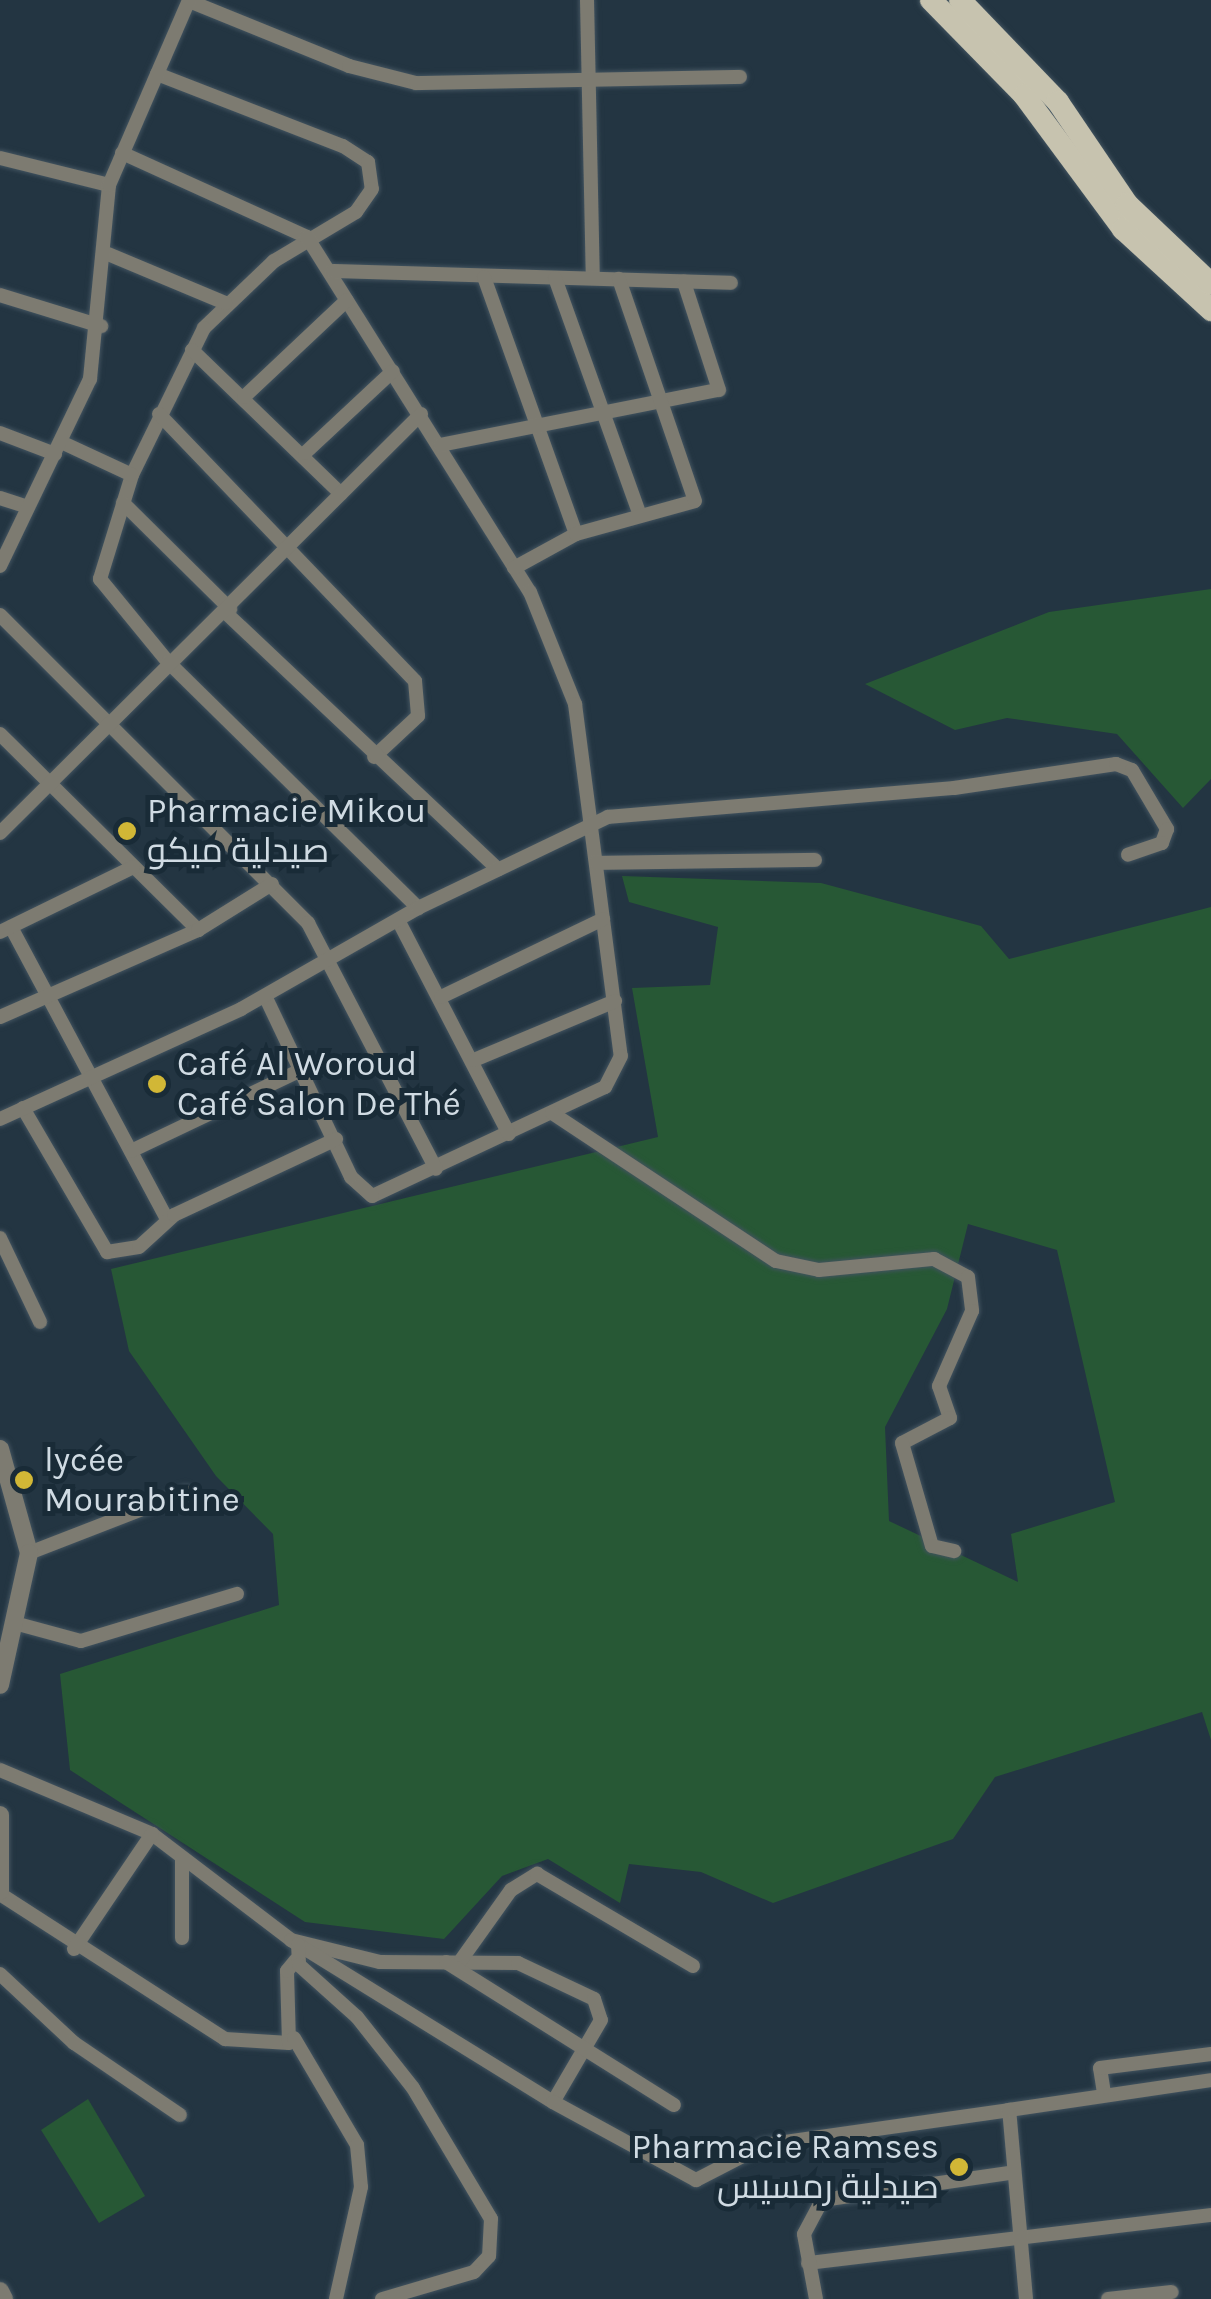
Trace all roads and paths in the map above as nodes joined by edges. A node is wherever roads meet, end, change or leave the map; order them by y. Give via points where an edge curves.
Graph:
1 (189, 0) edge
2 (587, 0) edge
3 (931, 0) edge
4 (960, 0) edge
5 (157, 74) junction
6 (740, 77) dead end
7 (592, 80) junction
8 (122, 153) junction
9 (0, 158) edge
10 (108, 185) junction
11 (307, 237) junction
12 (108, 254) junction
13 (333, 270) junction
14 (484, 276) junction
15 (555, 278) junction
16 (593, 278) junction
17 (620, 279) junction
18 (684, 282) junction
19 (731, 284) dead end
20 (1211, 284) edge
21 (0, 295) edge
22 (347, 300) junction
23 (224, 303) junction
24 (1211, 310) edge
25 (101, 326) junction
26 (192, 350) junction
27 (393, 371) junction
28 (244, 397) junction
29 (659, 397) junction
30 (596, 410) junction
31 (159, 414) junction
32 (421, 414) junction
33 (537, 424) junction
34 (0, 433) edge
35 (440, 444) junction
36 (58, 448) junction
37 (305, 453) junction
38 (132, 476) junction
39 (340, 494) junction
40 (0, 498) edge
41 (123, 503) junction
42 (28, 507) junction
43 (639, 514) junction
44 (576, 534) junction
45 (286, 549) junction
46 (0, 566) edge
47 (514, 568) junction
48 (228, 611) junction
49 (0, 616) edge
50 (168, 662) junction
51 (112, 720) junction
52 (0, 734) edge
53 (374, 757) junction
54 (50, 785) junction
55 (592, 823) junction
56 (0, 833) edge
57 (1128, 855) dead end
58 (815, 860) dead end
59 (596, 862) junction
60 (133, 868) junction
61 (498, 869) junction
62 (272, 884) junction
63 (418, 908) junction
64 (602, 919) junction
65 (398, 920) junction
66 (5, 929) edge
67 (198, 930) junction
68 (332, 959) junction
69 (266, 996) junction
70 (47, 997) junction
71 (440, 997) junction
72 (616, 1000) junction
73 (0, 1017) edge
74 (474, 1060) junction
75 (300, 1070) junction
76 (91, 1076) junction
77 (23, 1108) junction
78 (552, 1113) junction
79 (0, 1120) edge
80 (509, 1134) junction
81 (336, 1139) junction
82 (131, 1150) junction
83 (436, 1169) junction
84 (166, 1219) junction
85 (0, 1238) edge
86 (40, 1322) dead end
87 (0, 1449) edge
88 (186, 1492) dead end
89 (954, 1551) dead end
90 (30, 1552) junction
91 (237, 1594) dead end
92 (18, 1624) junction
93 (0, 1685) edge
94 (0, 1770) edge
95 (0, 1815) edge
96 (152, 1834) junction
97 (182, 1858) junction
98 (0, 1893) edge
99 (182, 1938) dead end
100 (295, 1942) junction
101 (74, 1949) junction
102 (296, 1960) junction
103 (454, 1961) junction
104 (693, 1966) dead end
105 (0, 1974) edge
106 (294, 2038) junction
107 (586, 2048) junction
108 (1211, 2054) edge
109 (1211, 2080) edge
110 (1104, 2094) junction
111 (553, 2102) junction
112 (674, 2106) dead end
113 (1009, 2110) junction
114 (180, 2115) dead end
115 (1009, 2173) junction
116 (1211, 2215) edge
117 (1016, 2238) junction
118 (808, 2264) junction
119 (0, 2291) edge
120 (1172, 2292) dead end
121 (3, 2299) edge
122 (336, 2299) edge
123 (382, 2299) edge
124 (816, 2299) edge
125 (1026, 2299) edge
126 (1108, 2299) edge

1 - 5 street
1 - 7 street via 383,77 499,87
2 - 7 street
3 - 24 main road via 1024,95 1123,229
4 - 20 main road via 1058,102 1128,204
5 - 8 street
5 - 11 street via 368,162 372,189 364,205
6 - 7 street
7 - 16 street
8 - 10 street
8 - 11 street
9 - 10 street
10 - 12 street
11 - 13 street
11 - 23 street
12 - 23 street
12 - 25 street
13 - 14 street
13 - 22 street
14 - 15 street
14 - 33 street
15 - 16 street
15 - 30 street
16 - 17 street
17 - 18 street
17 - 29 street
18 - 19 street
18 - 29 street via 718,390
21 - 25 street
22 - 27 street
22 - 28 street
23 - 26 street
25 - 36 street
26 - 28 street
26 - 31 street
27 - 32 street
27 - 37 street
28 - 37 street
29 - 30 street
29 - 43 street via 695,501
30 - 33 street
30 - 43 street
31 - 38 street
31 - 45 street
32 - 35 street
32 - 39 street
33 - 35 street
33 - 44 street
34 - 36 street
35 - 47 street
36 - 38 street
36 - 42 street
37 - 39 street
38 - 41 street
39 - 45 street
40 - 42 street
41 - 48 street
41 - 50 street via 100,579
42 - 46 street
43 - 44 street
44 - 47 street
45 - 48 street
45 - 53 street via 421,691 418,716
47 - 55 street via 570,687
48 - 50 street
48 - 53 street
49 - 51 street
50 - 51 street
50 - 63 street
51 - 54 street
51 - 62 street
52 - 54 street
53 - 61 street
54 - 56 street
54 - 60 street
55 - 57 street via 1116,764 1132,770 1168,829 1162,843
55 - 59 street
55 - 61 street
58 - 59 street
59 - 64 street
60 - 66 street
60 - 67 street
61 - 63 street
62 - 67 street
62 - 68 street
63 - 65 street
64 - 71 street
64 - 72 street
65 - 68 street
65 - 71 street
66 - 70 street
67 - 70 street
68 - 69 street
68 - 83 street
69 - 75 street
69 - 76 street
70 - 73 street
70 - 76 street
71 - 74 street
72 - 74 street
72 - 78 street via 616,1075
74 - 80 street
75 - 81 street
75 - 82 street
76 - 77 street
76 - 82 street
77 - 79 street
77 - 84 street via 100,1250 138,1247
78 - 80 street
78 - 89 street via 776,1260 819,1270 934,1259 968,1277 972,1311 939,1386 951,1414 902,1443 932,1546
80 - 83 street
81 - 83 street via 356,1186 372,1196
81 - 84 street
82 - 84 street
85 - 86 street
87 - 90 street
88 - 90 street
90 - 92 street
91 - 92 street via 81,1642
92 - 93 street
94 - 96 street
95 - 98 street
96 - 97 street
96 - 101 street
97 - 99 street
97 - 100 street
98 - 101 street
100 - 102 street
100 - 103 street via 365,1960
100 - 111 street
101 - 106 street via 206,2032 272,2047
102 - 106 street via 287,1971
102 - 123 street via 413,2088 491,2219 489,2256 474,2272
103 - 104 street via 510,1890 537,1874
103 - 107 street
103 - 107 street via 518,1964 594,1999 602,2020
105 - 114 street via 74,2043
106 - 122 street via 357,2146 361,2187
107 - 111 street
107 - 112 street
108 - 110 street via 1100,2068
109 - 110 street
110 - 113 street
111 - 113 street via 696,2180 764,2145
113 - 115 street
115 - 117 street
115 - 118 street via 833,2194 810,2214
116 - 117 street
117 - 118 street
117 - 125 street
118 - 124 street
119 - 121 street
120 - 126 street

